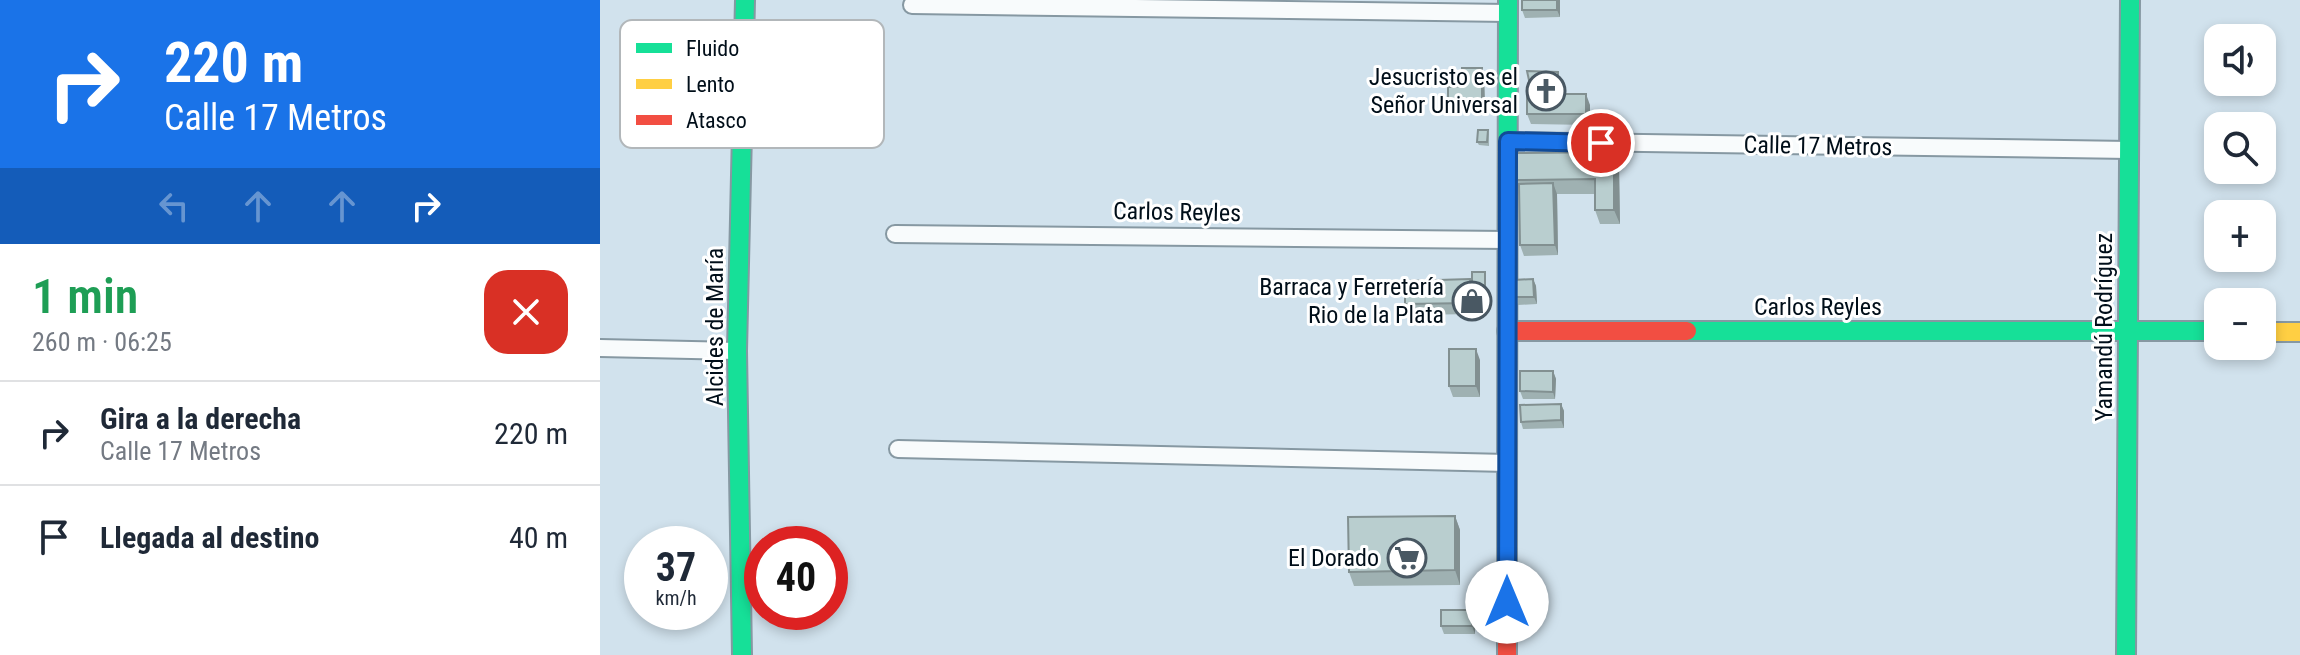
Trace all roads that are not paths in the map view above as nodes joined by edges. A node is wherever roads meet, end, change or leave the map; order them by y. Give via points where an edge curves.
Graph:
1 (745, 0) edge
2 (2130, 0) edge
3 (912, 5) dead end
4 (1508, 6) edge
5 (745, 20) edge
6 (1508, 141) junction
7 (742, 148) edge
8 (2129, 150) junction
9 (895, 234) dead end
10 (1507, 240) junction
11 (1507, 331) junction
12 (2128, 331) junction
13 (2204, 331) edge
14 (2276, 332) edge
15 (2300, 332) edge
16 (600, 348) edge
17 (737, 351) junction
18 (898, 449) dead end
19 (1507, 463) junction
20 (742, 655) edge
21 (1507, 655) edge
22 (2126, 655) edge

1 - 5 street, Alcides de María
2 - 8 street, Yamandú Rodríguez
3 - 4 street
4 - 6 street
6 - 8 street, Calle 17 Metros
6 - 10 street
7 - 17 street, Alcides de María
8 - 12 street, Yamandú Rodríguez
9 - 10 street, Carlos Reyles
10 - 11 street
11 - 12 street, Carlos Reyles
11 - 19 street
12 - 13 street, Carlos Reyles
12 - 22 street, Yamandú Rodríguez
14 - 15 street
16 - 17 street
17 - 20 street, Alcides de María
18 - 19 street
19 - 21 street

